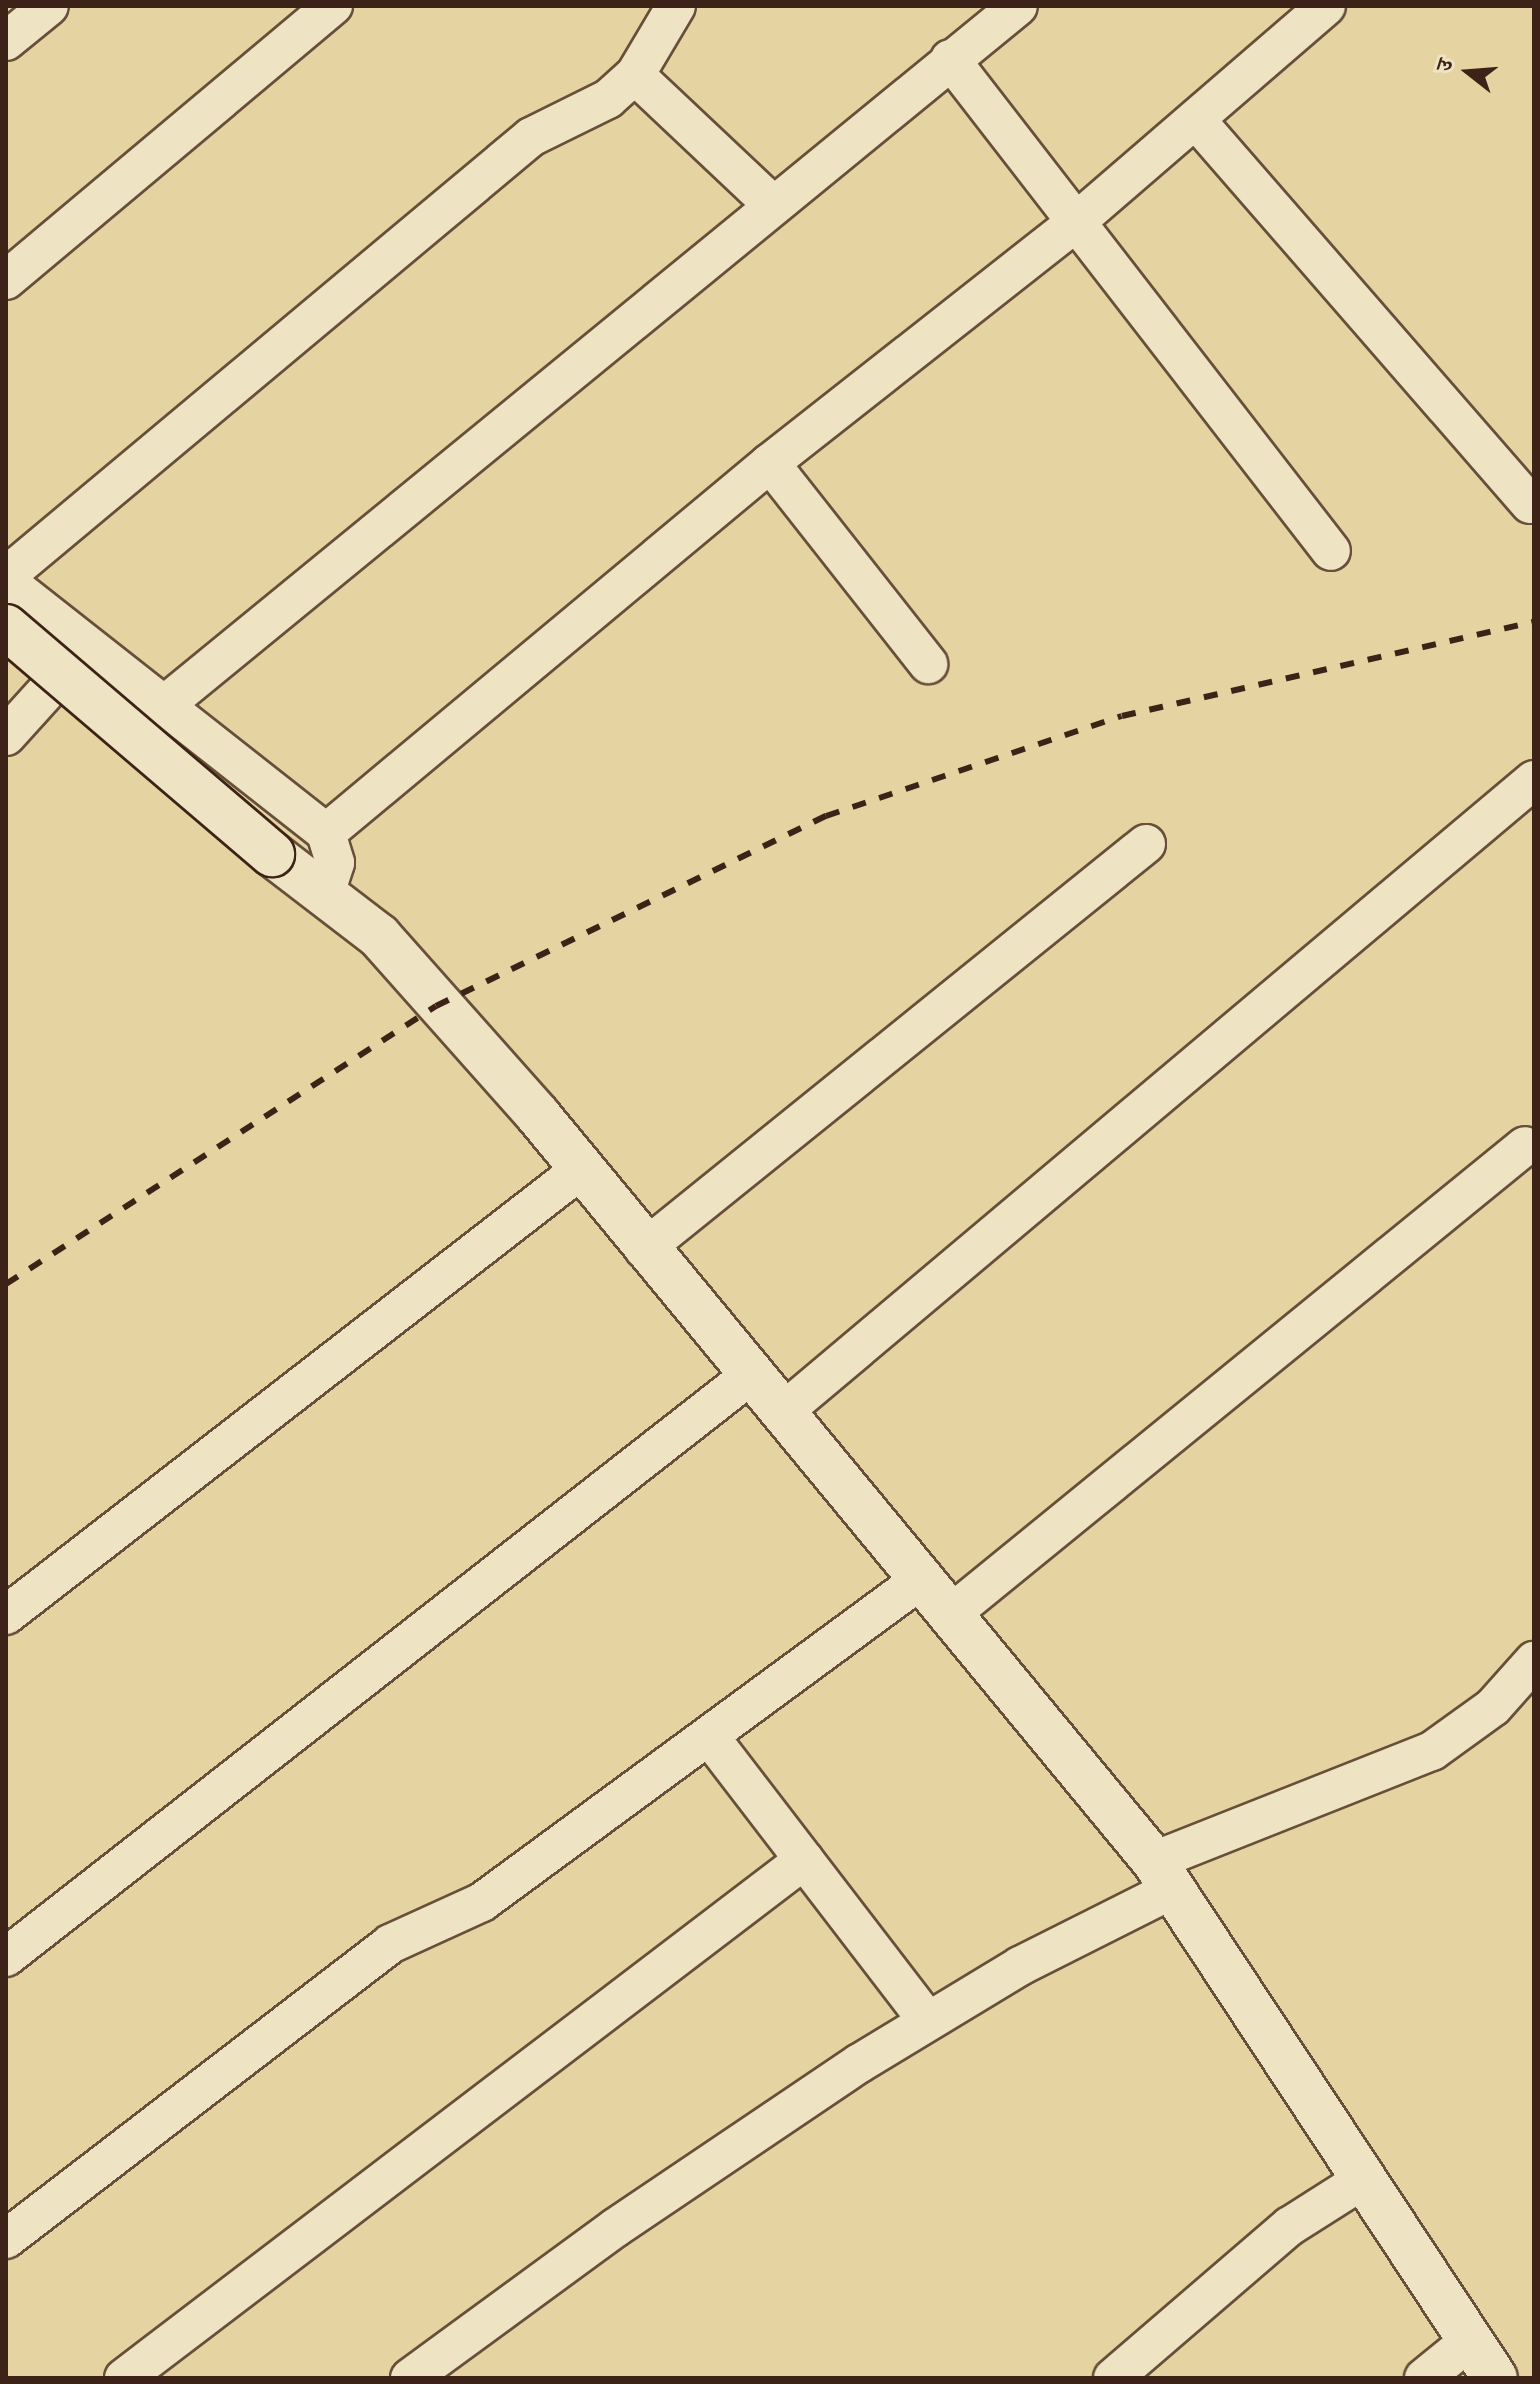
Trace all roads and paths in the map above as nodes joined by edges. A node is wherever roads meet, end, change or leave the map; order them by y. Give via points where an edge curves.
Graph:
1 (49, 6) edge
2 (333, 6) edge
3 (676, 6) edge
4 (1018, 6) edge
5 (1326, 6) edge
6 (6, 41) edge
7 (950, 59) junction
8 (635, 75) junction
9 (1196, 120) junction
10 (773, 205) junction
11 (1076, 222) junction
12 (6, 280) edge
13 (770, 463) junction
14 (1530, 504) dead end
15 (1331, 551) dead end
16 (6, 578) edge
17 (6, 627) edge
18 (87, 646) junction
19 (928, 664) dead end
20 (162, 707) junction
21 (6, 736) edge
22 (1534, 780) edge
23 (326, 833) junction
24 (1146, 844) dead end
25 (325, 894) junction
26 (1525, 1146) dead end
27 (579, 1171) junction
28 (644, 1249) junction
29 (752, 1374) junction
30 (784, 1411) junction
31 (923, 1578) junction
32 (952, 1613) junction
33 (6, 1615) edge
34 (1534, 1661) edge
35 (709, 1736) junction
36 (804, 1860) junction
37 (1163, 1875) junction
38 (6, 1957) edge
39 (928, 2021) junction
40 (1364, 2179) junction
41 (6, 2239) edge
42 (1467, 2343) junction
43 (124, 2378) edge
44 (410, 2378) edge
45 (1113, 2378) edge
46 (1424, 2378) edge
47 (1495, 2378) edge

1 - 6 street
2 - 12 street
3 - 8 street
4 - 7 street
5 - 9 street
7 - 10 street
7 - 11 street
8 - 10 street
8 - 16 street via 608,99 531,137
9 - 11 street
9 - 14 street
10 - 20 street
11 - 13 street
11 - 15 street
13 - 19 street
13 - 23 street
16 - 18 street
17 - 25 main road, bridge
18 - 20 street
18 - 21 street
20 - 23 street
22 - 30 street
23 - 25 street via 335,863
24 - 28 street
25 - 27 main road via 379,936
26 - 32 street
27 - 28 main road
27 - 33 street
28 - 29 main road
29 - 30 main road
29 - 38 street
30 - 31 main road
31 - 32 main road
31 - 35 street
32 - 37 main road
34 - 37 street via 1485,1714 1432,1751
35 - 36 street
35 - 41 street via 482,1902 390,1944
36 - 39 street
36 - 43 street
37 - 39 street
37 - 40 main road
39 - 44 street via 615,2228
40 - 42 main road
40 - 45 street via 1290,2226
42 - 46 street
42 - 47 main road

